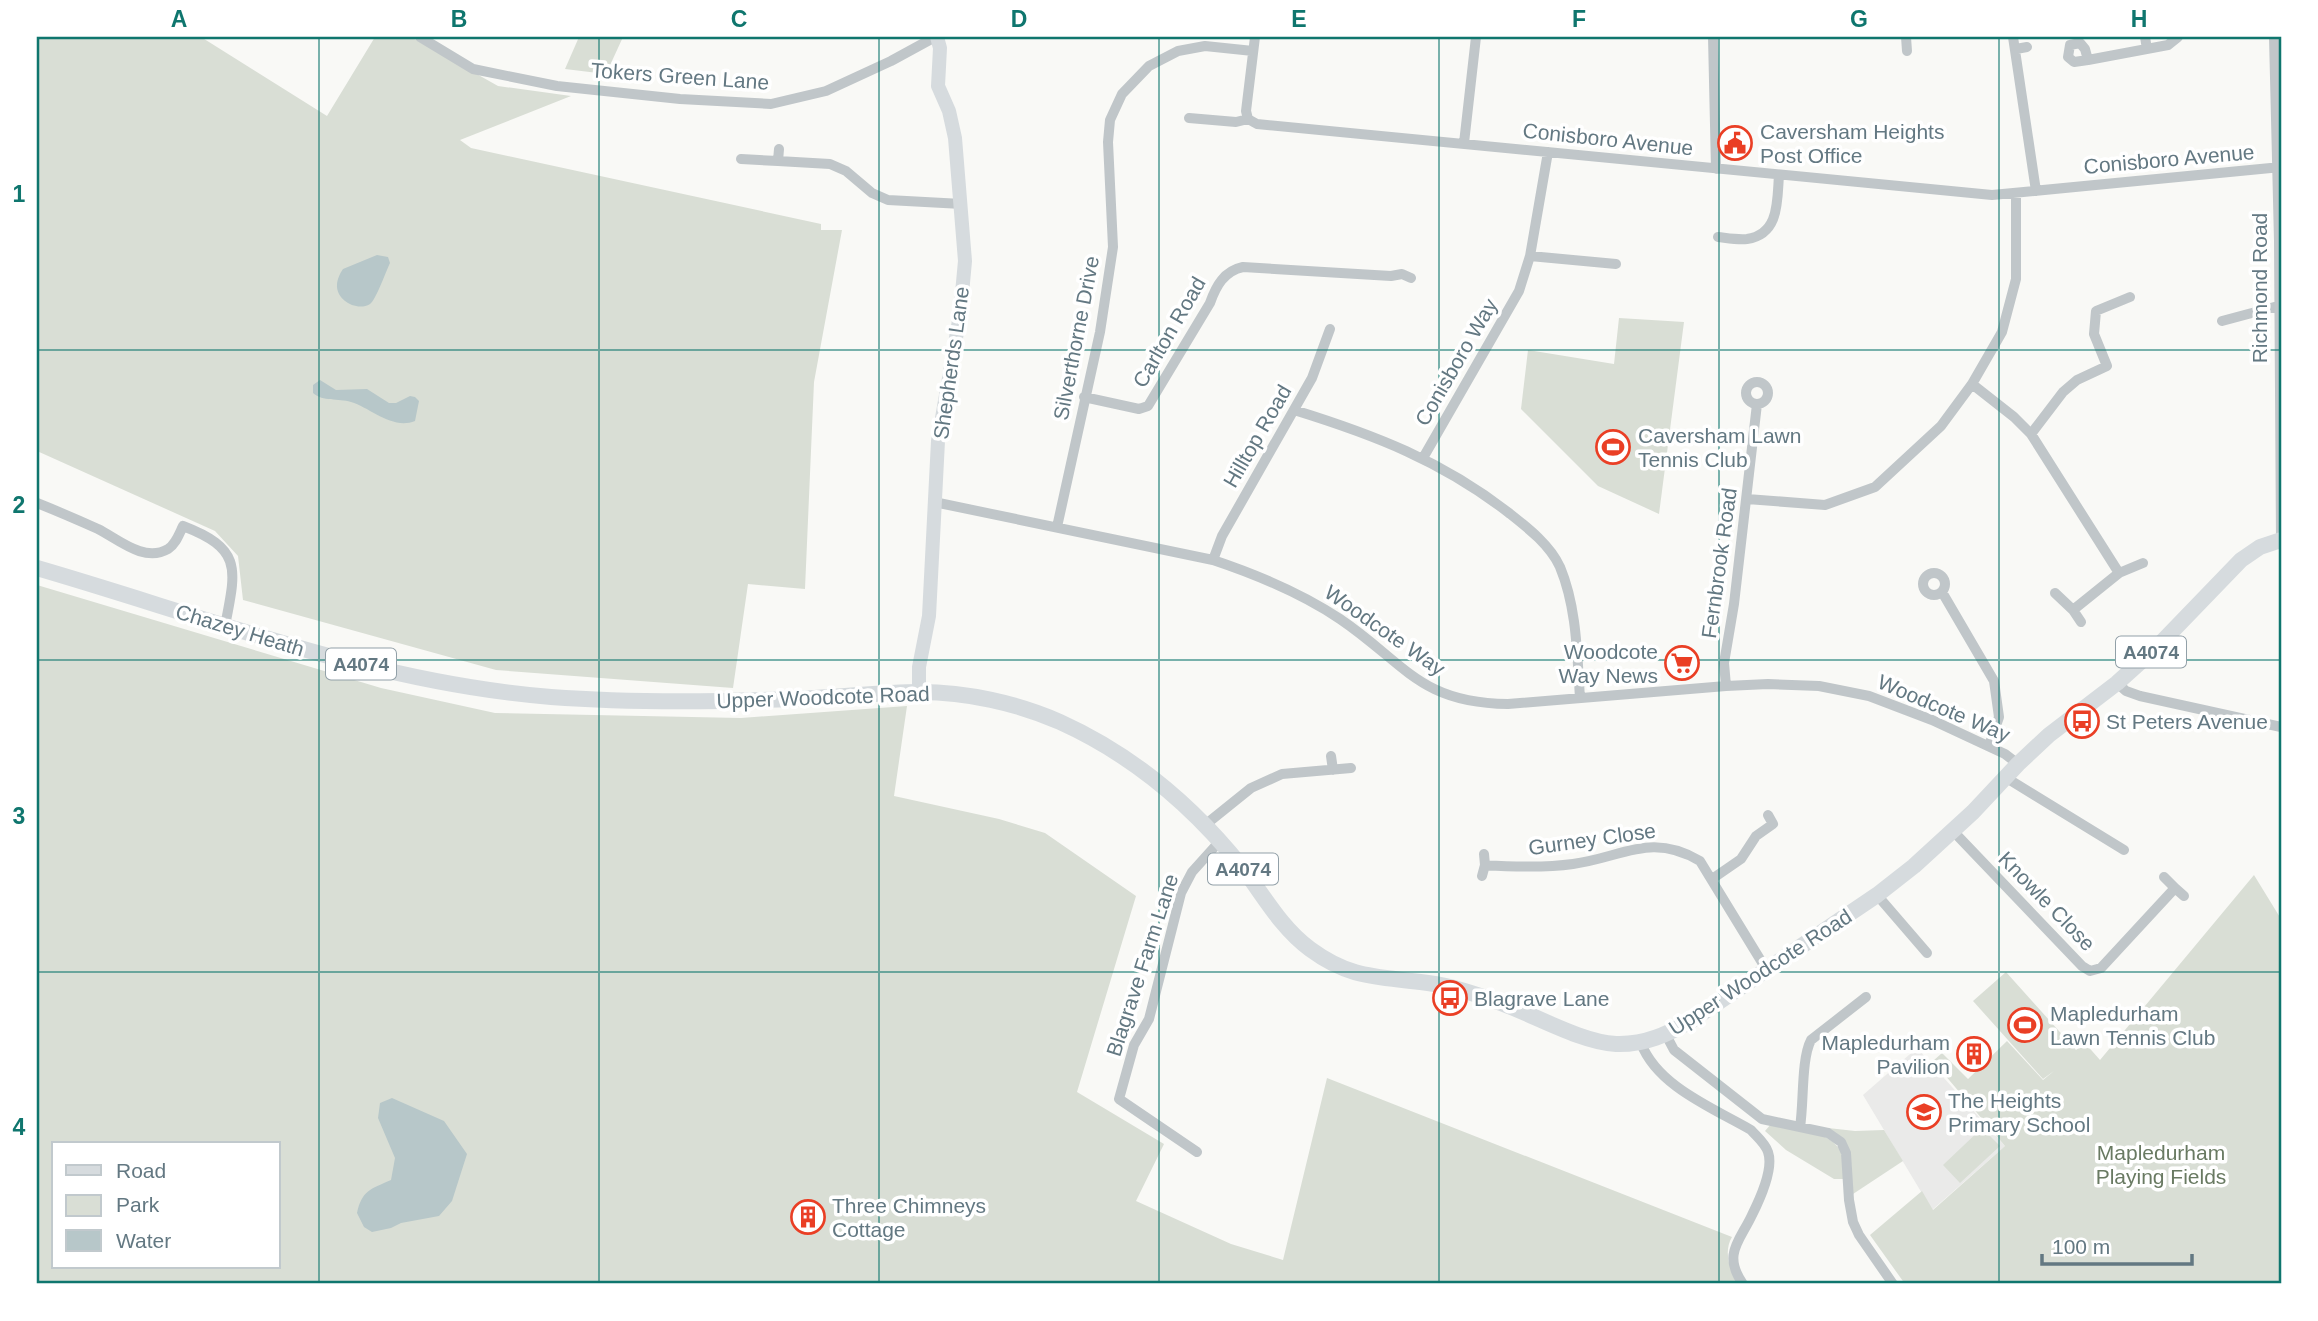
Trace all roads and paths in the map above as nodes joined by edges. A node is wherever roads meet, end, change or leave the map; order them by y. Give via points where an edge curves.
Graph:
1 (420, 37) edge
2 (936, 37) edge
3 (1255, 37) edge
4 (1476, 37) edge
5 (1713, 37) edge
6 (1906, 37) edge
7 (2013, 37) edge
8 (2145, 37) edge
9 (2178, 37) edge
10 (2274, 37) edge
11 (2147, 49) junction
12 (1253, 51) junction
13 (1907, 51) dead end
14 (2088, 60) dead end
15 (1189, 118) dead end
16 (1248, 119) junction
17 (1464, 143) junction
18 (779, 149) dead end
19 (1548, 152) junction
20 (741, 159) dead end
21 (778, 160) junction
22 (2279, 167) edge
23 (1716, 169) junction
24 (1779, 174) junction
25 (2036, 191) junction
26 (2016, 193) junction
27 (962, 204) junction
28 (1718, 237) dead end
29 (1530, 256) junction
30 (1616, 264) dead end
31 (1411, 278) dead end
32 (2130, 298) dead end
33 (2278, 306) junction
34 (2222, 321) dead end
35 (1330, 329) dead end
36 (1972, 384) junction
37 (1084, 397) junction
38 (1757, 404) dead end
39 (1294, 410) junction
40 (2031, 434) junction
41 (1423, 458) junction
42 (1747, 499) junction
43 (934, 502) junction
44 (37, 503) edge
45 (1057, 527) junction
46 (2281, 540) edge
47 (1213, 560) junction
48 (2143, 563) dead end
49 (37, 568) edge
50 (2119, 573) junction
51 (1942, 592) dead end
52 (2055, 593) dead end
53 (2073, 610) junction
54 (2081, 622) dead end
55 (225, 626) junction
56 (2117, 683) junction
57 (1726, 686) junction
58 (919, 692) junction
59 (1580, 698) junction
60 (697, 701) joint
61 (2281, 727) edge
62 (1989, 746) junction
63 (1331, 757) dead end
64 (2018, 764) junction
65 (1351, 768) dead end
66 (1333, 770) junction
67 (2005, 777) junction
68 (1773, 824) dead end
69 (1205, 825) junction
70 (1953, 831) junction
71 (1219, 842) junction
72 (2124, 850) dead end
73 (1484, 854) dead end
74 (2164, 877) dead end
75 (1712, 878) junction
76 (2175, 888) junction
77 (1877, 895) junction
78 (2184, 896) dead end
79 (1916, 961) dead end
80 (1766, 970) junction
81 (1866, 998) dead end
82 (1666, 1035) junction
83 (1641, 1043) junction
84 (1762, 1119) junction
85 (1800, 1127) junction
86 (1751, 1130) junction
87 (1197, 1152) dead end
88 (1743, 1284) edge
89 (1893, 1284) edge

1 - 2 street, Tokers Green Lane via 473,69 556,86 771,104 826,92
2 - 27 street, Shepherds Lane via 940,48 938,86 956,138
3 - 12 street
4 - 17 street
5 - 23 street
6 - 13 street
7 - 25 street via 2022,48
8 - 11 street
9 - 11 street via 2168,45
10 - 22 street, Richmond Road
11 - 14 street
12 - 16 street
12 - 37 street, Silverthorne Drive via 1205,46 1178,51 1149,66 1122,94 1108,142 1113,247
15 - 16 street, Conisboro Avenue
16 - 17 street, Conisboro Avenue via 1257,124
17 - 19 street, Conisboro Avenue
18 - 21 street
19 - 23 street, Conisboro Avenue
19 - 29 street, Conisboro Way
20 - 21 street
21 - 27 street via 830,164 888,200
22 - 25 street, Conisboro Avenue
22 - 33 street, Richmond Road
23 - 24 street, Conisboro Avenue
24 - 26 street, Conisboro Avenue via 1992,195
24 - 28 street via 1776,215 1770,227 1747,239
25 - 26 street, Conisboro Avenue
26 - 36 street via 2016,279 2002,332
27 - 43 street, Shepherds Lane via 965,261 960,315
29 - 30 street
29 - 41 street, Conisboro Way via 1515,299
31 - 37 street, Carlton Road via 1402,274 1233,269 1216,285 1210,303 1148,406 1139,409
32 - 40 street via 2096,311 2094,334 2108,366 2063,391
33 - 34 street
33 - 46 street, Richmond Road
35 - 39 street, Hilltop Road
36 - 40 street
36 - 42 street via 1941,426 1875,487 1825,506
37 - 45 street, Silverthorne Drive
38 - 42 street, Fernbrook Road
39 - 41 street
39 - 47 street, Hilltop Road
40 - 50 street
41 - 59 street via 1478,489 1534,533 1559,565 1573,610
42 - 57 street, Fernbrook Road via 1724,663
43 - 45 street, Woodcote Way
43 - 58 street, Shepherds Lane via 929,616
44 - 55 street via 146,552 168,550 183,526 208,536 228,556 233,572
45 - 47 street, Woodcote Way
46 - 56 main road, A4074 via 2241,560
47 - 59 street, Woodcote Way via 1309,600 1411,677 1446,696 1479,704
48 - 50 street
49 - 55 main road, Chazey Heath / A4074
50 - 53 street
51 - 62 street via 1994,681 1999,717
52 - 53 street
53 - 54 street
55 - 60 main road, Chazey Heath / A4074 via 337,659 490,691
56 - 61 street via 2140,696
56 - 64 main road, A4074
57 - 59 street, Woodcote Way
57 - 62 street, Woodcote Way via 1819,686 1869,695
58 - 60 main road, Upper Woodcote Road / A4074
58 - 69 main road, Upper Woodcote Road / A4074 via 985,699 1064,724 1142,767
62 - 64 street, Woodcote Way
63 - 66 street
64 - 67 main road, Upper Woodcote Road / A4074
65 - 66 street
66 - 69 street via 1282,774 1251,788
67 - 70 main road, Upper Woodcote Road / A4074
67 - 72 street
68 - 75 street via 1756,836 1741,859
69 - 71 main road, Upper Woodcote Road / A4074
70 - 76 street, Knowle Close via 2081,966 2091,971 2101,968
70 - 77 main road, Upper Woodcote Road / A4074
71 - 83 main road, Upper Woodcote Road / A4074 via 1286,928 1338,966 1365,976 1461,990 1611,1044
71 - 87 street, Blagrave Farm Lane via 1192,872 1181,893 1149,1019 1134,1045 1119,1099
73 - 75 street, Gurney Close via 1484,871 1574,864 1644,847 1663,847 1700,862
74 - 76 street
75 - 80 street, Gurney Close
76 - 78 street
77 - 79 street via 1929,950
77 - 80 main road, Upper Woodcote Road / A4074
80 - 82 main road, Upper Woodcote Road / A4074
81 - 85 street via 1855,1011 1811,1040
82 - 83 main road, Upper Woodcote Road / A4074
82 - 84 street via 1674,1050
83 - 86 street via 1653,1065 1679,1086
84 - 85 street
84 - 86 street
85 - 89 street via 1828,1133 1844,1147 1853,1223
86 - 88 street via 1769,1158 1752,1216 1733,1252

